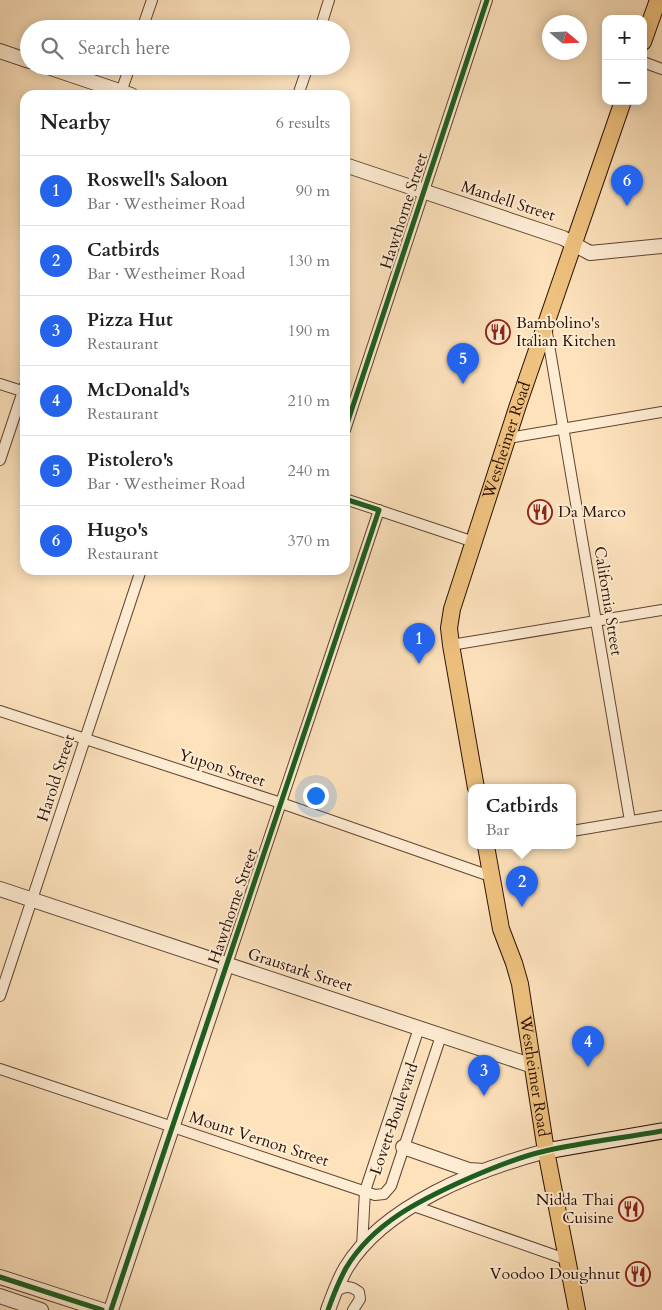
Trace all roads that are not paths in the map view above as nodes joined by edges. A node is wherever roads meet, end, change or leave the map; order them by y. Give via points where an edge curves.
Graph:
1 (152, 0) edge
2 (329, 0) edge
3 (488, 0) edge
4 (658, 0) edge
5 (145, 20) edge
6 (323, 20) edge
7 (647, 31) edge
8 (0, 51) edge
9 (20, 58) edge
10 (647, 63) edge
11 (662, 69) edge
12 (70, 75) edge
13 (128, 75) edge
14 (305, 75) edge
15 (113, 90) edge
16 (125, 90) edge
17 (300, 90) edge
18 (622, 105) edge
19 (350, 167) edge
20 (424, 192) junction
21 (575, 244) junction
22 (662, 246) edge
23 (546, 326) junction
24 (0, 384) edge
25 (20, 388) edge
26 (20, 401) edge
27 (662, 412) edge
28 (350, 415) edge
29 (564, 429) junction
30 (508, 438) junction
31 (0, 460) edge
32 (350, 501) edge
33 (379, 510) junction
34 (474, 542) junction
35 (139, 575) edge
36 (662, 610) edge
37 (596, 621) junction
38 (451, 645) junction
39 (0, 710) edge
40 (86, 738) junction
41 (475, 784) edge
42 (280, 803) junction
43 (662, 816) edge
44 (630, 822) junction
45 (576, 830) edge
46 (486, 849) edge
47 (490, 876) junction
48 (0, 889) edge
49 (32, 899) junction
50 (227, 964) junction
51 (0, 996) edge
52 (418, 1028) junction
53 (441, 1036) junction
54 (533, 1066) junction
55 (0, 1069) edge
56 (172, 1126) junction
57 (662, 1131) edge
58 (403, 1147) junction
59 (546, 1151) junction
60 (484, 1171) junction
61 (365, 1191) junction
62 (411, 1205) junction
63 (362, 1247) junction
64 (568, 1260) junction
65 (0, 1278) edge
66 (336, 1291) junction
67 (0, 1296) edge
68 (41, 1310) edge
69 (102, 1310) edge
70 (111, 1310) edge
71 (328, 1310) edge
72 (353, 1310) edge
73 (577, 1310) edge

1 - 5 street
2 - 6 street
3 - 20 street, Hawthorne Street
4 - 7 main road
8 - 9 street
10 - 11 street
12 - 15 street
13 - 16 street
14 - 17 street
18 - 21 main road, Westheimer Road
19 - 20 street, Mandell Street
20 - 21 street, Mandell Street
20 - 28 street, Hawthorne Street
21 - 22 street, Mandell Street via 590,253
21 - 23 main road, Westheimer Road
23 - 29 street, California Street
23 - 30 main road, Westheimer Road
24 - 25 street
26 - 31 street
27 - 29 street
29 - 30 street
29 - 37 street, California Street
30 - 34 main road, Westheimer Road
32 - 33 street
33 - 34 street
33 - 42 street, Hawthorne Street
34 - 38 main road, Westheimer Road via 452,609
35 - 40 street, Harold Street
36 - 37 street
37 - 38 street
37 - 44 street, California Street
38 - 41 main road, Westheimer Road
39 - 40 street, Yupon Street
40 - 42 street, Yupon Street
40 - 49 street, Harold Street
42 - 47 street, Yupon Street
42 - 50 street, Hawthorne Street
43 - 44 street
44 - 45 street
46 - 47 main road, Westheimer Road
47 - 54 main road, Westheimer Road via 501,928 520,984
48 - 49 street, Graustark Street
49 - 50 street, Graustark Street
49 - 51 street, Harold Street
50 - 52 street, Graustark Street
50 - 56 street, Hawthorne Street
52 - 53 street, Graustark Street
52 - 61 street, Lovett Boulevard
53 - 54 street, Graustark Street
53 - 58 street, Lovett Boulevard
54 - 59 main road, Westheimer Road
55 - 56 street, Mount Vernon Street
56 - 61 street, Mount Vernon Street
56 - 70 street, Hawthorne Street
57 - 59 main road
58 - 60 street via 469,1170
58 - 61 street, Lovett Boulevard via 391,1186 384,1194
59 - 60 street
59 - 64 main road, Westheimer Road
60 - 62 street
61 - 63 street, Lovett Boulevard
62 - 63 street via 386,1223
62 - 64 street
63 - 66 street via 346,1268
64 - 73 main road, Westheimer Road
65 - 69 street
66 - 71 street
66 - 72 street via 352,1286 359,1292 360,1299
67 - 68 street

